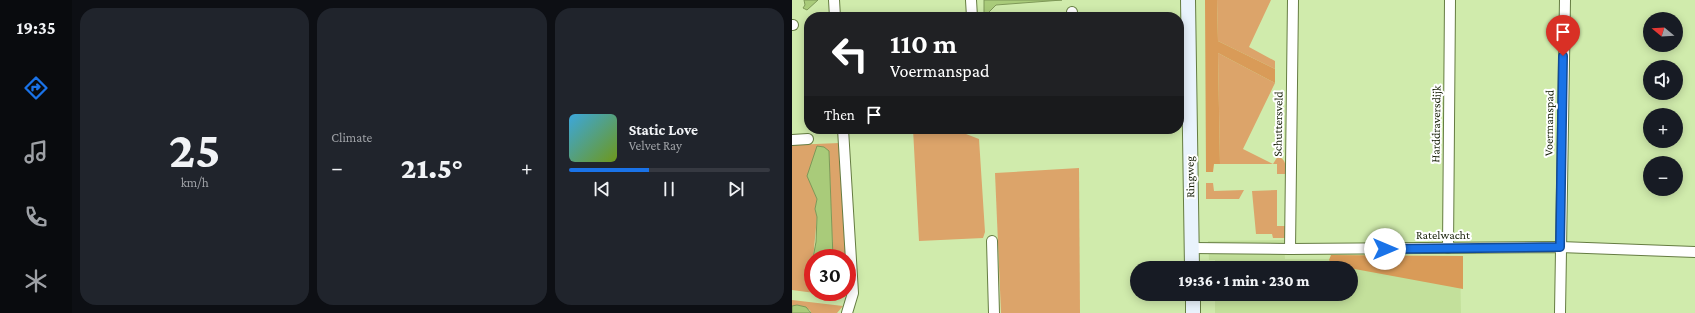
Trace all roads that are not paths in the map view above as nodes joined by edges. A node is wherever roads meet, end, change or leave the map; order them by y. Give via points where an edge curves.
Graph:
1 (834, 0) edge
2 (971, 0) edge
3 (1188, 0) edge
4 (1293, 0) edge
5 (1450, 0) edge
6 (1564, 0) edge
7 (835, 12) edge
8 (972, 12) edge
9 (1184, 87) edge
10 (843, 134) edge
11 (808, 139) dead end
12 (792, 140) edge
13 (992, 241) dead end
14 (1560, 247) junction
15 (1192, 248) junction
16 (1448, 248) junction
17 (1290, 249) junction
18 (1695, 252) edge
19 (1192, 261) edge
20 (1193, 301) edge
21 (848, 313) edge
22 (994, 313) edge
23 (1193, 313) edge
24 (1560, 313) edge

1 - 7 street
2 - 8 street
3 - 9 main road, Ringweg
4 - 17 street, Schuttersveld
5 - 16 street, Harddraversdijk
6 - 14 street, Voermanspad
9 - 15 main road, Ringweg
10 - 21 street via 853,293
11 - 12 street
13 - 22 street
14 - 16 street, Ratelwacht
14 - 18 street, Ratelwacht
14 - 24 street, Voermanspad
15 - 17 street, Ratelwacht
15 - 19 main road, Ringweg
16 - 17 street, Ratelwacht
20 - 23 main road

